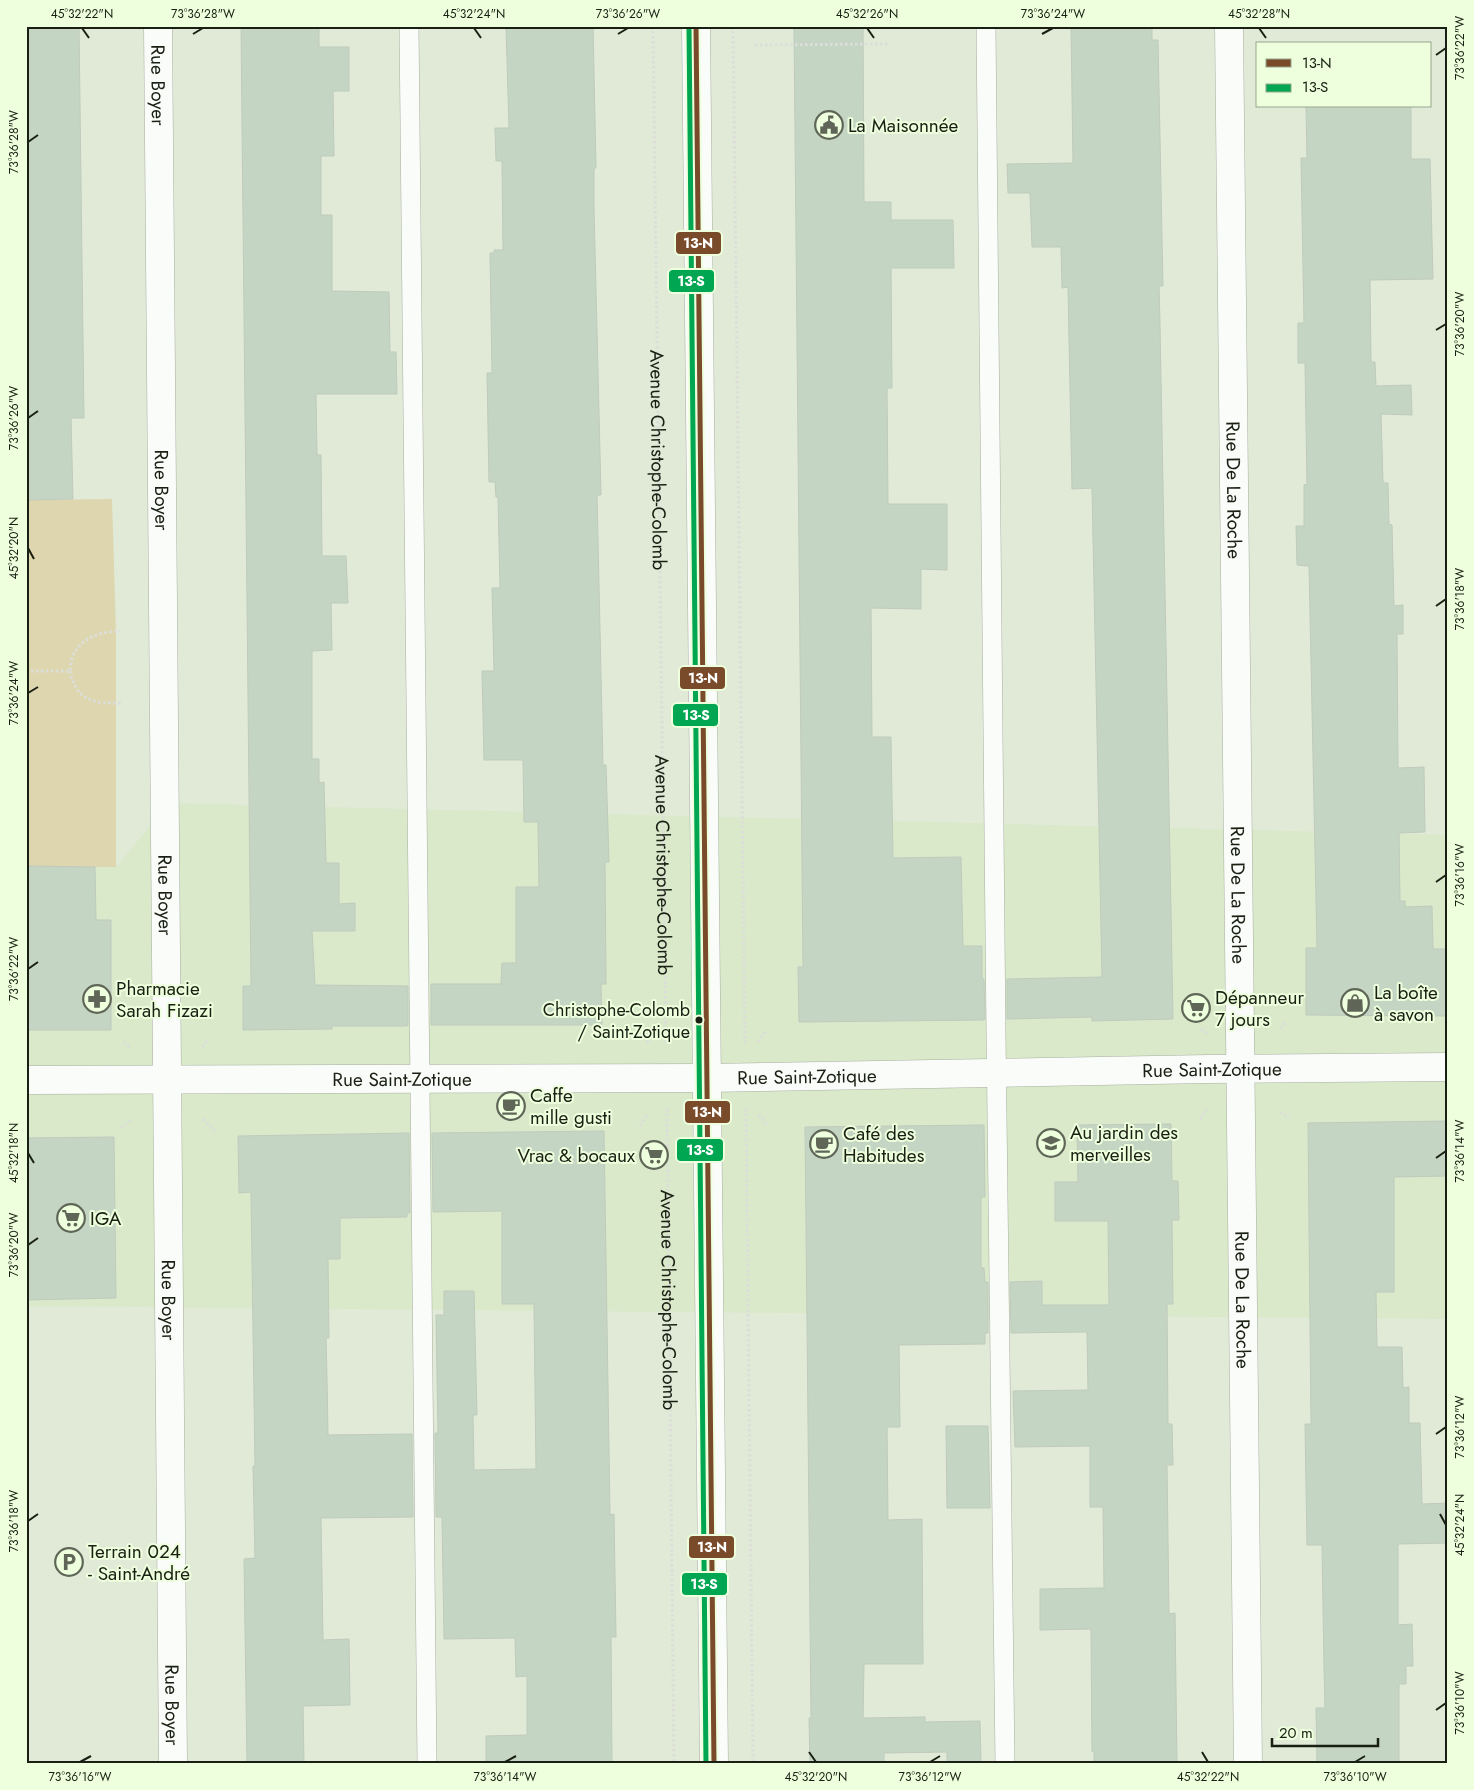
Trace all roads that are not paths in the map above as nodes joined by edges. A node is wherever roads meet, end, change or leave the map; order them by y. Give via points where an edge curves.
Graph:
1 (158, 26) edge
2 (409, 26) edge
3 (696, 26) edge
4 (986, 26) edge
5 (1229, 26) edge
6 (1448, 1067) edge
7 (1239, 1069) junction
8 (996, 1073) junction
9 (420, 1078) junction
10 (708, 1078) junction
11 (26, 1080) edge
12 (168, 1080) junction
13 (173, 1764) edge
14 (428, 1764) edge
15 (714, 1764) edge
16 (1005, 1764) edge
17 (1248, 1764) edge

1 - 12 street, Rue Boyer
2 - 9 lane
3 - 10 street
4 - 8 lane
5 - 7 street, Rue De La Roche
6 - 7 street, Rue Saint-Zotique
7 - 8 street, Rue Saint-Zotique
7 - 17 street, Rue De La Roche
8 - 10 street, Rue Saint-Zotique
8 - 16 lane
9 - 10 street, Rue Saint-Zotique
9 - 12 street, Rue Saint-Zotique
9 - 14 lane
10 - 15 street
11 - 12 street, Rue Saint-Zotique
12 - 13 street, Rue Boyer

